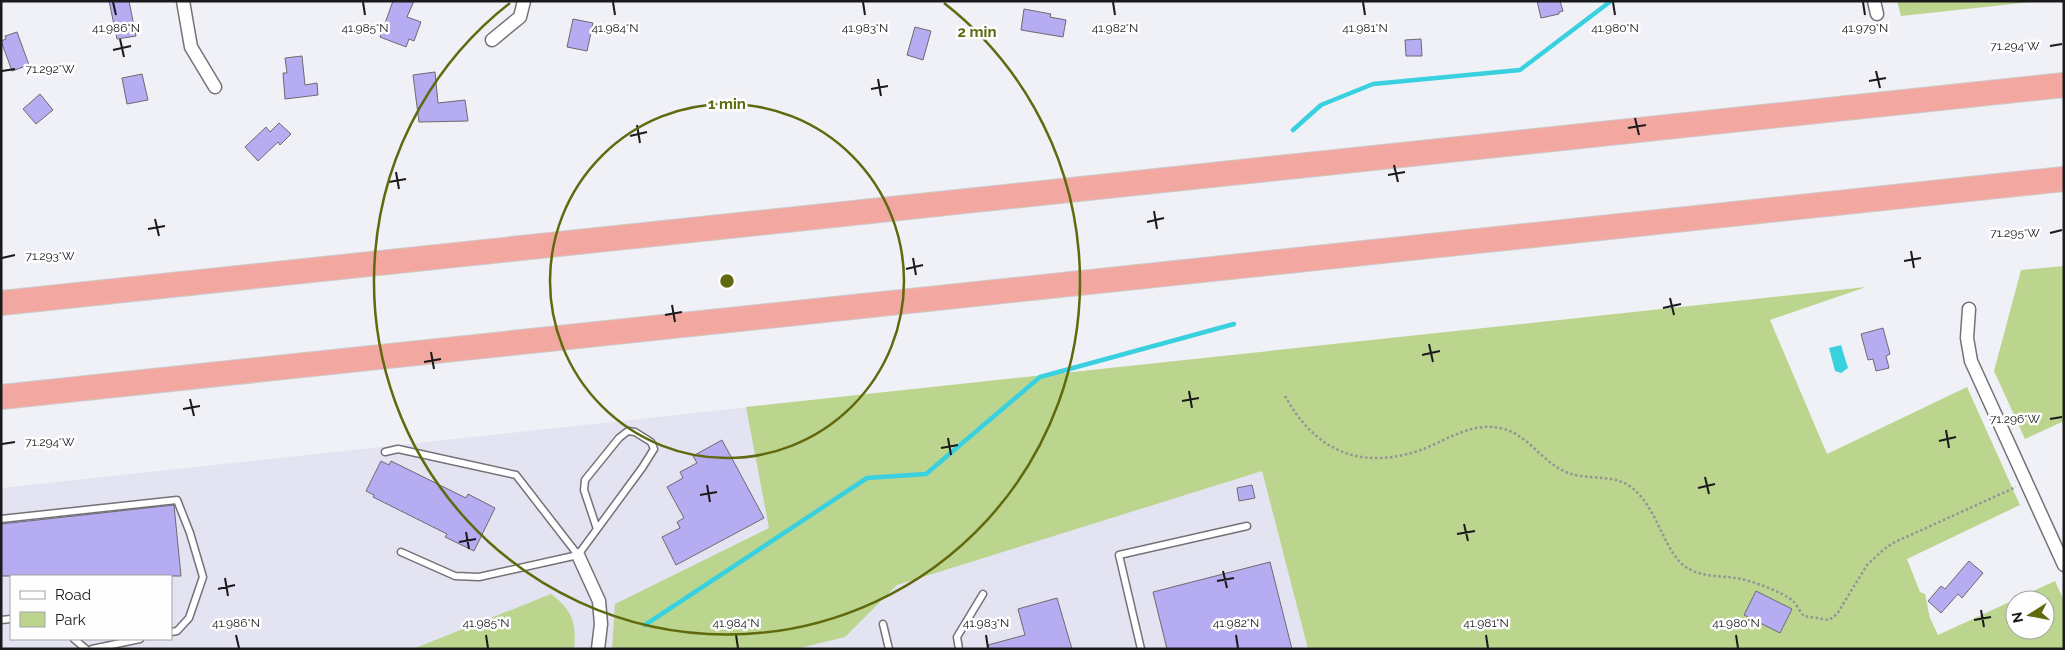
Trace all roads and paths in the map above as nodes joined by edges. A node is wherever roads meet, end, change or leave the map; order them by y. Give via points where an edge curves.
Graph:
1 (183, 1) edge
2 (524, 1) edge
3 (1874, 1) edge
4 (1877, 14) dead end
5 (492, 40) dead end
6 (2064, 85) edge
7 (215, 87) dead end
8 (2064, 179) edge
9 (1, 303) edge
10 (1969, 309) dead end
11 (1285, 396) dead end
12 (1, 397) edge
13 (386, 452) dead end
14 (2026, 482) junction
15 (1, 519) edge
16 (1248, 526) dead end
17 (597, 529) junction
18 (401, 552) dead end
19 (578, 555) junction
20 (2064, 565) edge
21 (984, 594) dead end
22 (883, 624) dead end
23 (172, 632) edge
24 (75, 640) edge
25 (135, 640) edge
26 (86, 649) edge
27 (92, 649) edge
28 (598, 649) edge
29 (889, 649) edge
30 (959, 649) edge
31 (1141, 649) edge

1 - 7 street via 191,47
2 - 5 street via 520,17
3 - 4 street
6 - 9 highway
8 - 12 highway
10 - 14 street via 1967,338 1971,361
11 - 14 path via 1295,415 1324,444 1346,454 1392,456 1418,451 1473,428 1505,429 1522,437 1564,471 1576,476 1616,480 1631,487 1656,518 1678,562 1689,569 1702,575 1740,579 1784,595 1795,602 1804,616 1819,619 1829,620 1836,614 1867,565 1893,543
13 - 19 lane via 398,449 516,475
14 - 20 street
15 - 23 lane via 177,500 203,577 189,618 177,631
16 - 31 lane via 1119,555
17 - 17 lane via 652,455 651,442 635,432 628,431 619,438 585,480 584,490
17 - 19 lane
18 - 19 lane via 455,576 479,576
19 - 28 street via 600,601
21 - 30 lane via 957,637
22 - 29 lane
24 - 26 lane
25 - 27 lane

